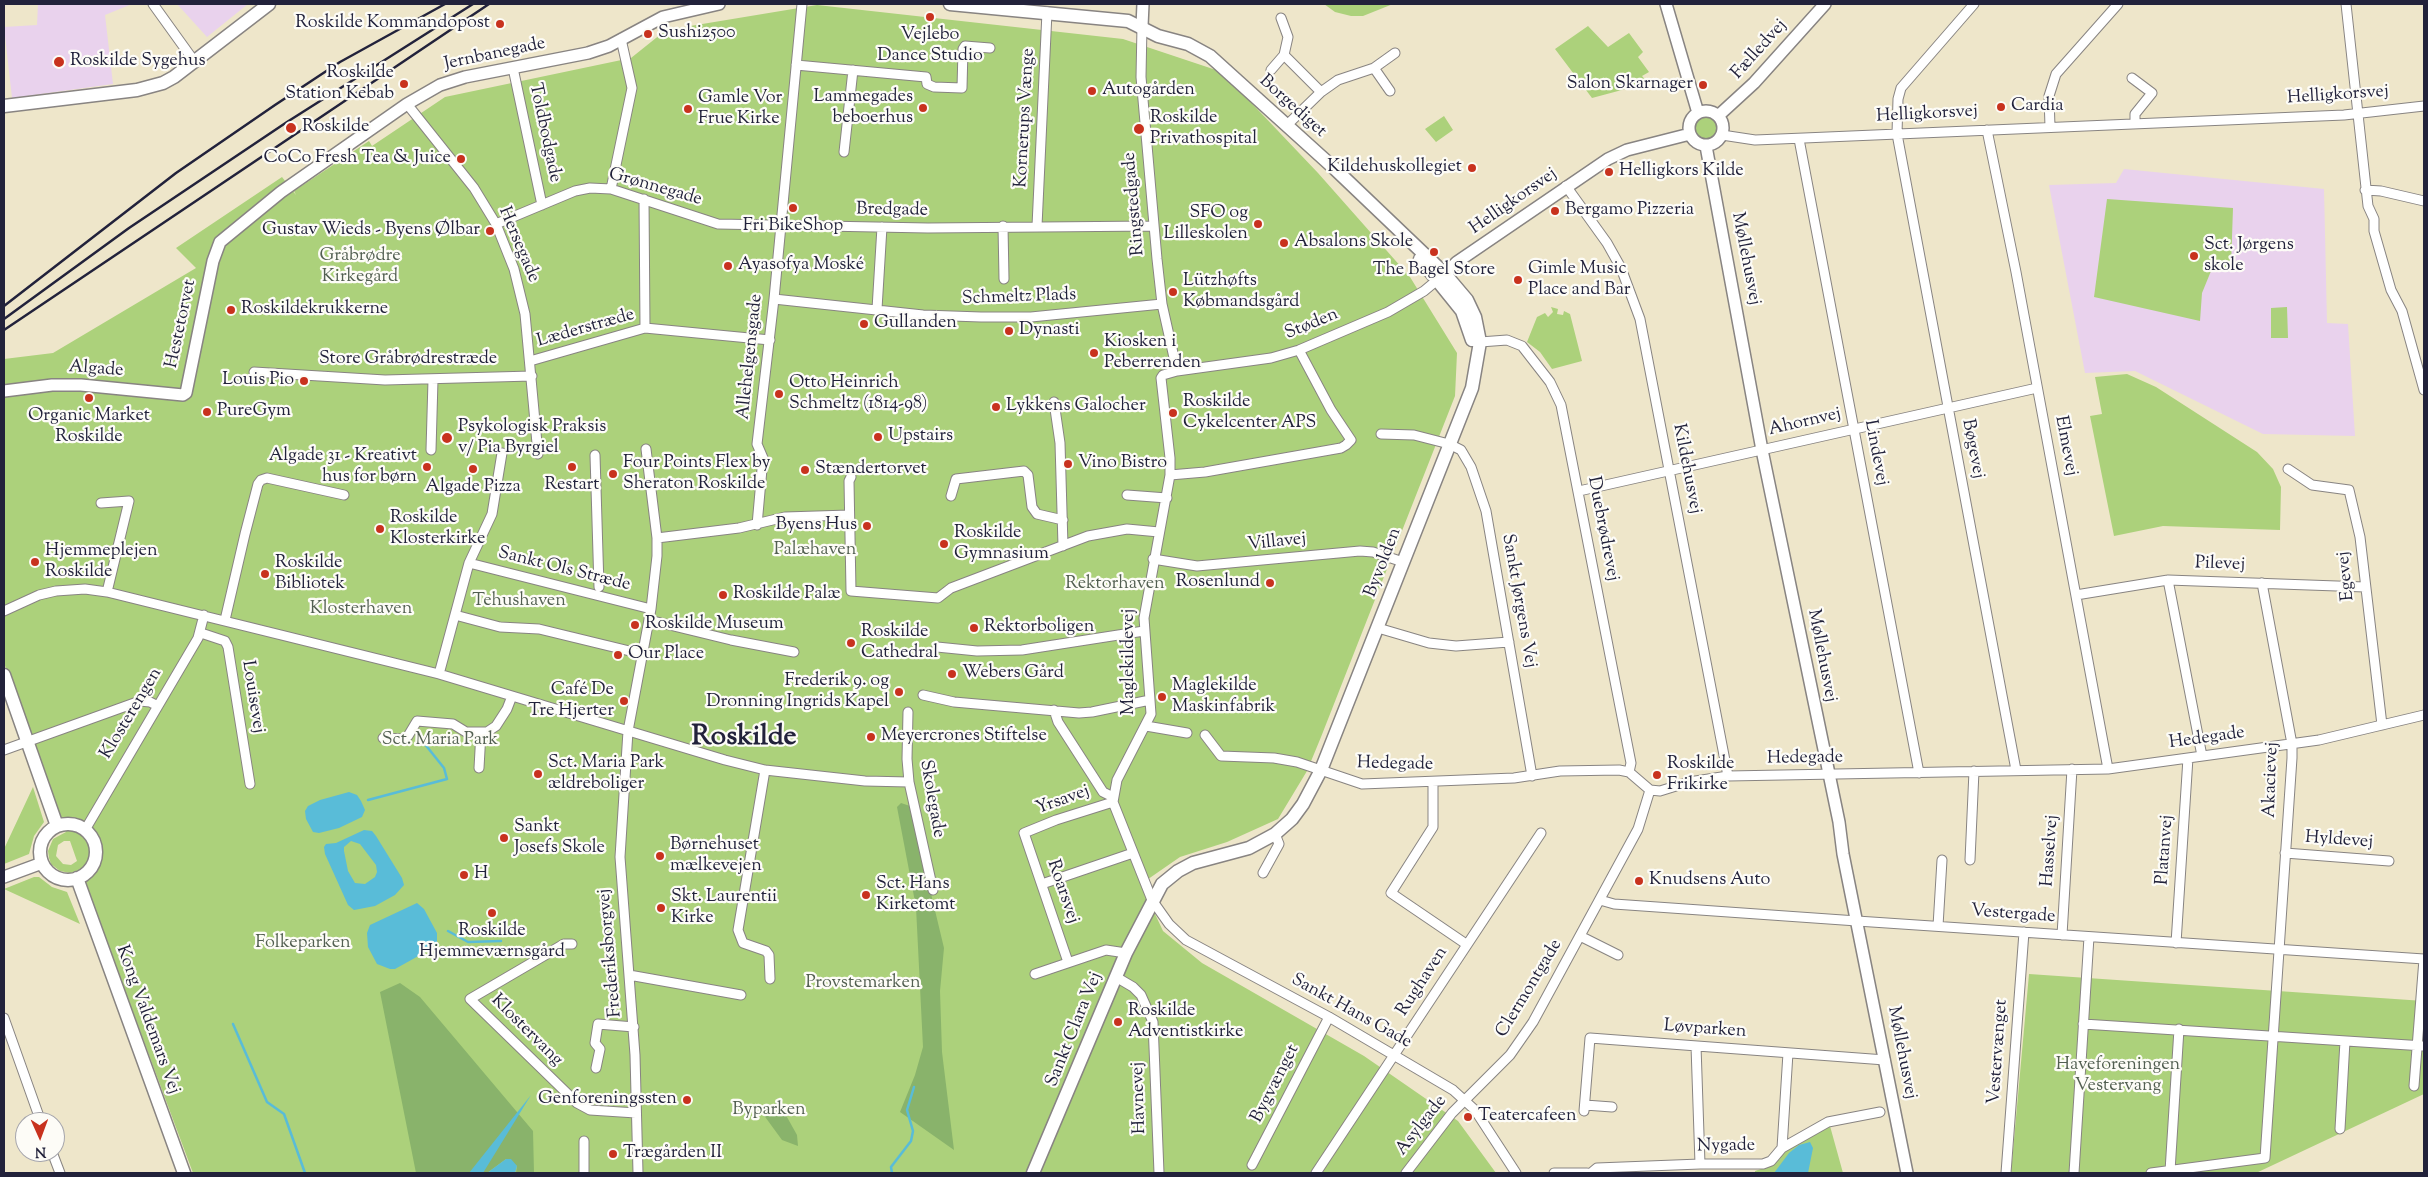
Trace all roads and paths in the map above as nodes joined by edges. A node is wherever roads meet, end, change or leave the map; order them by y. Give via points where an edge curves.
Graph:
1 (153, 4) edge
2 (269, 4) edge
3 (719, 4) edge
4 (802, 4) edge
5 (950, 4) edge
6 (1143, 4) edge
7 (1666, 4) edge
8 (1825, 4) edge
9 (1974, 4) edge
10 (2118, 4) edge
11 (2346, 4) edge
12 (1047, 12) junction
13 (1281, 18) dead end
14 (1142, 26) junction
15 (621, 40) junction
16 (990, 48) dead end
17 (1396, 53) dead end
18 (1284, 55) junction
19 (194, 61) junction
20 (796, 65) junction
21 (513, 68) junction
22 (1374, 68) junction
23 (852, 70) junction
24 (1271, 70) dead end
25 (2132, 78) dead end
26 (1390, 91) dead end
27 (1321, 92) junction
28 (407, 104) junction
29 (4, 106) edge
30 (2424, 106) edge
31 (1698, 113) junction
32 (2358, 114) junction
33 (1718, 116) junction
34 (2135, 124) junction
35 (1287, 125) junction
36 (2050, 127) junction
37 (1987, 130) junction
38 (1690, 134) junction
39 (1897, 134) junction
40 (1722, 135) junction
41 (1799, 139) junction
42 (1706, 146) junction
43 (844, 152) dead end
44 (1566, 186) junction
45 (611, 189) junction
46 (2365, 190) junction
47 (644, 199) junction
48 (2424, 201) edge
49 (542, 205) junction
50 (496, 224) junction
51 (781, 226) junction
52 (1003, 226) junction
53 (1037, 226) junction
54 (1154, 226) junction
55 (882, 227) junction
56 (213, 261) joint
57 (1441, 277) junction
58 (1004, 279) dead end
59 (774, 299) junction
60 (1162, 304) junction
61 (877, 309) junction
62 (645, 328) junction
63 (770, 340) junction
64 (1480, 342) junction
65 (1299, 350) junction
66 (530, 361) junction
67 (1476, 367) junction
68 (1177, 370) junction
69 (254, 372) dead end
70 (532, 376) junction
71 (1161, 378) joint
72 (433, 380) junction
73 (2037, 388) junction
74 (2424, 390) edge
75 (4, 391) edge
76 (186, 393) joint
77 (1054, 402) dead end
78 (1948, 408) junction
79 (1854, 429) junction
80 (1381, 434) dead end
81 (1450, 444) junction
82 (646, 449) dead end
83 (431, 450) dead end
84 (1762, 450) junction
85 (502, 453) dead end
86 (538, 454) dead end
87 (595, 455) dead end
88 (2288, 469) dead end
89 (1670, 471) junction
90 (1170, 475) junction
91 (851, 477) dead end
92 (1579, 491) junction
93 (344, 495) dead end
94 (1127, 495) dead end
95 (951, 496) dead end
96 (1167, 498) junction
97 (101, 503) dead end
98 (849, 515) junction
99 (1062, 520) junction
100 (756, 524) junction
101 (1159, 532) junction
102 (657, 538) junction
103 (1064, 546) junction
104 (1153, 558) junction
105 (1403, 562) junction
106 (469, 563) junction
107 (2168, 580) junction
108 (2262, 583) junction
109 (599, 587) dead end
110 (2365, 587) junction
111 (107, 592) junction
112 (2076, 595) junction
113 (651, 609) junction
114 (4, 611) edge
115 (204, 615) junction
116 (455, 615) junction
117 (225, 620) junction
118 (649, 620) junction
119 (1378, 628) junction
120 (1144, 631) junction
121 (200, 634) junction
122 (1509, 642) junction
123 (937, 646) dead end
124 (794, 652) dead end
125 (642, 654) junction
126 (439, 674) junction
127 (4, 676) edge
128 (923, 695) dead end
129 (512, 696) junction
130 (1150, 700) junction
131 (158, 706) junction
132 (1054, 710) junction
133 (908, 712) dead end
134 (2423, 715) edge
135 (2382, 725) junction
136 (2424, 725) edge
137 (1146, 726) junction
138 (628, 731) junction
139 (481, 732) junction
140 (1187, 732) dead end
141 (1205, 735) dead end
142 (383, 738) dead end
143 (27, 742) junction
144 (2292, 744) junction
145 (4, 750) edge
146 (2202, 756) junction
147 (2188, 758) junction
148 (479, 768) dead end
149 (2072, 769) junction
150 (2108, 769) junction
151 (765, 770) junction
152 (1321, 770) junction
153 (2016, 770) junction
154 (1974, 771) junction
155 (1629, 772) junction
156 (1919, 773) junction
157 (1828, 775) junction
158 (1532, 776) junction
159 (1728, 776) junction
160 (910, 782) junction
161 (1433, 782) junction
162 (250, 784) dead end
163 (1650, 790) junction
164 (1113, 800) junction
165 (57, 826) junction
166 (84, 830) junction
167 (1024, 833) joint
168 (1541, 833) dead end
169 (1275, 834) junction
170 (1133, 853) junction
171 (2285, 853) junction
172 (1942, 860) dead end
173 (1970, 860) dead end
174 (2389, 861) dead end
175 (42, 863) junction
176 (1262, 873) dead end
177 (4, 877) edge
178 (77, 878) junction
179 (1042, 884) junction
180 (933, 890) dead end
181 (1152, 900) junction
182 (1600, 900) junction
183 (1857, 921) junction
184 (1938, 926) junction
185 (2024, 932) junction
186 (2062, 935) junction
187 (1580, 936) junction
188 (2089, 937) junction
189 (2176, 943) junction
190 (572, 944) dead end
191 (1466, 944) junction
192 (2280, 950) junction
193 (1126, 953) junction
194 (1618, 955) dead end
195 (2424, 959) edge
196 (1068, 962) junction
197 (1035, 974) dead end
198 (629, 975) junction
199 (1116, 977) junction
200 (770, 979) dead end
201 (741, 995) dead end
202 (1329, 1017) junction
203 (4, 1018) edge
204 (2083, 1024) junction
205 (634, 1027) junction
206 (2179, 1029) junction
207 (2274, 1035) junction
208 (2345, 1041) junction
209 (1696, 1046) junction
210 (2421, 1046) edge
211 (1788, 1053) junction
212 (1395, 1055) junction
213 (1885, 1060) junction
214 (596, 1068) dead end
215 (2414, 1086) dead end
216 (1465, 1100) junction
217 (1612, 1107) dead end
218 (37, 1112) edge
219 (1880, 1112) dead end
220 (636, 1113) junction
221 (2340, 1129) dead end
222 (584, 1141) dead end
223 (1782, 1148) junction
224 (1700, 1164) junction
225 (1252, 1165) dead end
226 (1748, 1169) edge
227 (2170, 1170) junction
228 (181, 1172) edge
229 (584, 1173) edge
230 (638, 1173) edge
231 (1033, 1173) edge
232 (1159, 1173) edge
233 (1316, 1173) edge
234 (1406, 1173) edge
235 (1516, 1173) edge
236 (1554, 1173) edge
237 (1587, 1173) edge
238 (1591, 1173) edge
239 (1907, 1173) edge
240 (2006, 1173) edge
241 (2074, 1173) edge
242 (2150, 1173) edge

1 - 19 street
2 - 19 main road
3 - 15 street, Jernbanegade via 663,17
4 - 20 street, Allehelgensgade
5 - 12 main road
6 - 14 street, Ringstedgade
7 - 31 street
8 - 33 street, Fælledvej via 1754,83
9 - 39 street, Bøgevej via 1901,88 1897,105
10 - 36 street via 2056,74 2049,96
11 - 32 street
12 - 14 main road via 1128,21
12 - 53 street, Kornerups Vænge
13 - 18 street via 1288,37
14 - 35 main road, Borgediget via 1158,36 1188,44 1210,56
14 - 54 street, Ringstedgade via 1141,78
15 - 21 street, Jernbanegade via 588,53
15 - 45 street via 632,88
16 - 23 street via 965,46 962,88 934,87 927,84 926,77
17 - 22 street
18 - 24 street
18 - 27 street
19 - 29 main road via 174,77 152,87
20 - 23 street
20 - 51 street, Allehelgensgade
21 - 28 street, Jernbanegade via 450,81
21 - 49 street, Toldbodgade
22 - 26 street
22 - 27 street via 1338,80
23 - 43 street
25 - 34 street via 2152,93 2134,114
27 - 35 street
28 - 50 street, Hersegade via 474,188
28 - 56 street, Jernbanegade via 263,206 220,242
30 - 32 street, Helligkorsvej
31 - 33 street via 1709,111
31 - 38 street via 1690,122
32 - 34 street, Helligkorsvej
32 - 46 street
33 - 40 street via 1723,125
34 - 36 street, Helligkorsvej
35 - 57 main road, Borgediget via 1404,235
36 - 37 street, Helligkorsvej
37 - 39 street, Helligkorsvej
37 - 73 street, Elmevej
38 - 42 street via 1696,142
38 - 44 street, Helligkorsvej via 1627,150 1608,158
39 - 41 street, Helligkorsvej
39 - 78 street, Bøgevej
40 - 41 street, Helligkorsvej via 1755,140
40 - 42 street via 1716,143
41 - 79 street, Lindevej
42 - 84 street, Møllehusvej
44 - 57 street, Helligkorsvej via 1457,262
44 - 89 street, Kildehusvej via 1607,243 1627,282 1640,319
45 - 47 street, Grønnegade
45 - 49 street, Grønnegade via 583,190
46 - 48 street via 2381,190
46 - 74 street via 2391,290 2402,311
47 - 51 street, Grønnegade via 718,224
47 - 62 street
49 - 50 street, Grønnegade
50 - 66 street, Hersegade via 523,300
51 - 55 street, Bredgade
51 - 59 street, Allehelgensgade
52 - 53 street, Bredgade
52 - 55 street, Bredgade
52 - 58 street
53 - 54 street, Bredgade
54 - 60 street, Ringstedgade
55 - 61 street
56 - 76 street, Hestetorvet
57 - 64 main road, Byvolden via 1467,300 1475,317
57 - 65 street, Støden via 1388,312
57 - 67 main road, Byvolden via 1469,327
59 - 61 street, Schmeltz Plads
59 - 63 street, Allehelgensgade
60 - 61 street, Schmeltz Plads via 1031,316 958,316
60 - 68 street, Ringstedgade
62 - 63 street, Læderstræde
62 - 66 street, Læderstræde
63 - 100 street, Allehelgensgade via 757,444 763,458
64 - 67 main road, Byvolden
64 - 92 street, Duebrødrevej via 1515,342 1538,363 1562,410
65 - 68 street, Støden via 1270,358
65 - 90 street via 1351,440 1341,448
66 - 70 street, Hersegade
67 - 81 main road, Byvolden via 1472,388
68 - 71 street, Støden
69 - 72 street, Store Gråbrødrestræde via 343,379
70 - 72 street, Store Gråbrødrestræde
70 - 86 street, Hersegade
71 - 90 street, Maglekildevej
72 - 83 street
73 - 78 street, Ahornvej
73 - 112 street, Elmevej
75 - 76 street, Algade via 81,385
77 - 99 street via 1060,451
78 - 79 street, Ahornvej
78 - 153 street, Bøgevej
79 - 84 street, Ahornvej
79 - 156 street, Lindevej
80 - 81 street via 1414,435
81 - 105 main road, Byvolden
81 - 122 street, Sankt Jørgens Vej via 1461,450 1480,488
82 - 102 street, Frederiksborgvej
84 - 89 street, Ahornvej
84 - 157 street, Møllehusvej
85 - 106 street via 494,508
87 - 109 street
88 - 110 street, Egevej via 2312,484 2349,490 2360,538
89 - 92 street, Ahornvej
89 - 159 street, Kildehusvej
90 - 96 street, Maglekildevej
91 - 98 street
92 - 155 street, Duebrødrevej via 1631,763
93 - 117 street via 267,478 261,480
94 - 96 street
95 - 99 street via 956,479 1024,471 1028,474 1032,507 1036,514
96 - 101 street, Maglekildevej
97 - 111 street via 129,501
98 - 100 street via 785,517
98 - 103 street via 851,591 938,598 951,588
99 - 103 street
100 - 102 street
101 - 103 street via 1110,531
101 - 104 street, Maglekildevej
102 - 113 street, Frederiksborgvej
104 - 105 street, Villavej via 1197,566 1360,551
104 - 120 street, Maglekildevej
105 - 119 main road, Byvolden
106 - 113 street, Sankt Ols Stræde
106 - 116 street
107 - 108 street, Pilevej
107 - 112 street, Pilevej
107 - 146 street
108 - 110 street, Pilevej
108 - 144 street, Akacievej
110 - 135 street, Egevej
111 - 114 street via 85,589 56,591
111 - 115 street
112 - 150 street, Elmevej
113 - 118 street, Frederiksborgvej
115 - 117 street
115 - 121 street, Klosterengen
116 - 125 street via 500,627 539,629
116 - 126 street
117 - 126 street
118 - 124 street
118 - 125 street, Frederiksborgvej
119 - 122 street via 1429,643 1464,646
119 - 152 main road, Byvolden
120 - 123 street via 1022,650 977,651
120 - 130 street, Maglekildevej
121 - 131 street, Klosterengen
121 - 162 street, Louisevej via 225,641 228,647
122 - 158 street, Sankt Jørgens Vej
125 - 138 street, Frederiksborgvej
126 - 129 street
127 - 143 main road
128 - 132 street via 954,702
129 - 138 street
129 - 139 street via 496,726
130 - 132 street via 1092,712
130 - 137 street, Maglekildevej
131 - 143 street via 140,701
131 - 166 street, Klosterengen
132 - 164 street via 1058,722 1103,792
133 - 160 street, Skolegade
134 - 135 street, Hedegade
134 - 136 street
135 - 144 street, Hedegade
137 - 140 street
137 - 164 street, Maglekildevej via 1117,780
138 - 151 street
138 - 198 street, Frederiksborgvej via 620,858
139 - 142 street via 466,732 453,724 417,720 403,739
139 - 148 street
141 - 152 street, Hedegade via 1221,756 1274,758
143 - 145 street
143 - 165 main road
144 - 146 street, Hedegade
144 - 171 street, Akacievej
146 - 147 street, Hedegade
147 - 150 street, Hedegade
147 - 189 street, Platanvej
149 - 150 street, Hedegade
149 - 153 street, Hedegade
149 - 186 street, Hasselvej
151 - 160 street via 842,779
151 - 200 street via 738,930 743,943 769,955
152 - 161 street, Hedegade via 1362,784
152 - 169 main road, Byvolden via 1297,812
153 - 154 street, Hedegade
154 - 156 street, Hedegade
154 - 173 street
155 - 158 street, Hedegade via 1560,771
155 - 163 street
156 - 157 street, Hedegade
157 - 159 street, Hedegade
157 - 183 street, Møllehusvej
158 - 161 street, Hedegade
159 - 163 street, Hedegade via 1689,782 1660,791
160 - 180 street, Skolegade
161 - 191 street via 1432,827 1391,892
163 - 182 street, Clermontgade via 1638,829
164 - 167 street, Yrsavej
164 - 170 street
165 - 166 main road via 71,824
165 - 175 main road via 41,846
166 - 178 main road via 95,845 96,854 90,869
167 - 179 street, Roarsvej
168 - 191 street, Rughaven
169 - 176 street via 1279,844
169 - 181 main road, Sankt Clara Vej via 1250,848 1193,863 1178,871 1165,881
170 - 179 street
170 - 181 street
171 - 174 street, Hyldevej
171 - 192 street, Akacievej
172 - 184 street
175 - 177 street
175 - 178 main road via 46,870 60,879
178 - 228 main road, Kong Valdemars Vej
179 - 196 street, Roarsvej
181 - 193 main road, Sankt Clara Vej
181 - 202 street, Sankt Hans Gade via 1169,924 1186,940
182 - 183 street, Vestergade via 1614,904
182 - 187 street, Clermontgade
183 - 184 street, Vestergade
183 - 213 street, Møllehusvej
184 - 185 street, Vestergade
185 - 186 street, Vestergade
185 - 240 street, Vestervænget
186 - 188 street, Vestergade
187 - 194 street, Clermontgade
187 - 216 street, Clermontgade via 1524,1036
188 - 189 street, Vestergade
188 - 204 street
189 - 192 street, Vestergade
190 - 220 street, Klostervang via 564,944 470,999 577,1103 590,1110
191 - 212 street, Rughaven
192 - 195 street, Vestergade
192 - 207 street
193 - 196 street via 1106,950
193 - 199 main road, Sankt Clara Vej
195 - 210 street
196 - 197 street
198 - 201 street
198 - 205 street, Frederiksborgvej
199 - 231 main road, Sankt Clara Vej
199 - 232 street, Havnevej via 1141,995 1153,1022
202 - 212 street, Sankt Hans Gade
202 - 225 street, Bygvænget
203 - 218 street
204 - 206 street
204 - 241 street
205 - 214 street via 598,1024 595,1043 600,1049
205 - 220 street, Frederiksborgvej
206 - 207 street
206 - 227 street
207 - 208 street
207 - 227 street via 2265,1158
208 - 210 street
208 - 221 street
209 - 211 street, Løvparken
209 - 217 street, Løvparken via 1590,1038 1585,1108
209 - 224 street
210 - 215 street
211 - 213 street, Løvparken
211 - 223 street
212 - 216 street, Sankt Hans Gade
212 - 233 street, Rughaven
213 - 239 street, Møllehusvej
216 - 234 street, Asylgade
216 - 235 street, Sankt Hans Gade via 1489,1129
219 - 223 street, Nygade via 1828,1122
220 - 230 street, Frederiksborgvej
222 - 229 street
223 - 226 street, Nygade via 1771,1161
224 - 226 street, Nygade
224 - 238 street, Nygade via 1597,1168
227 - 242 street
236 - 237 street

